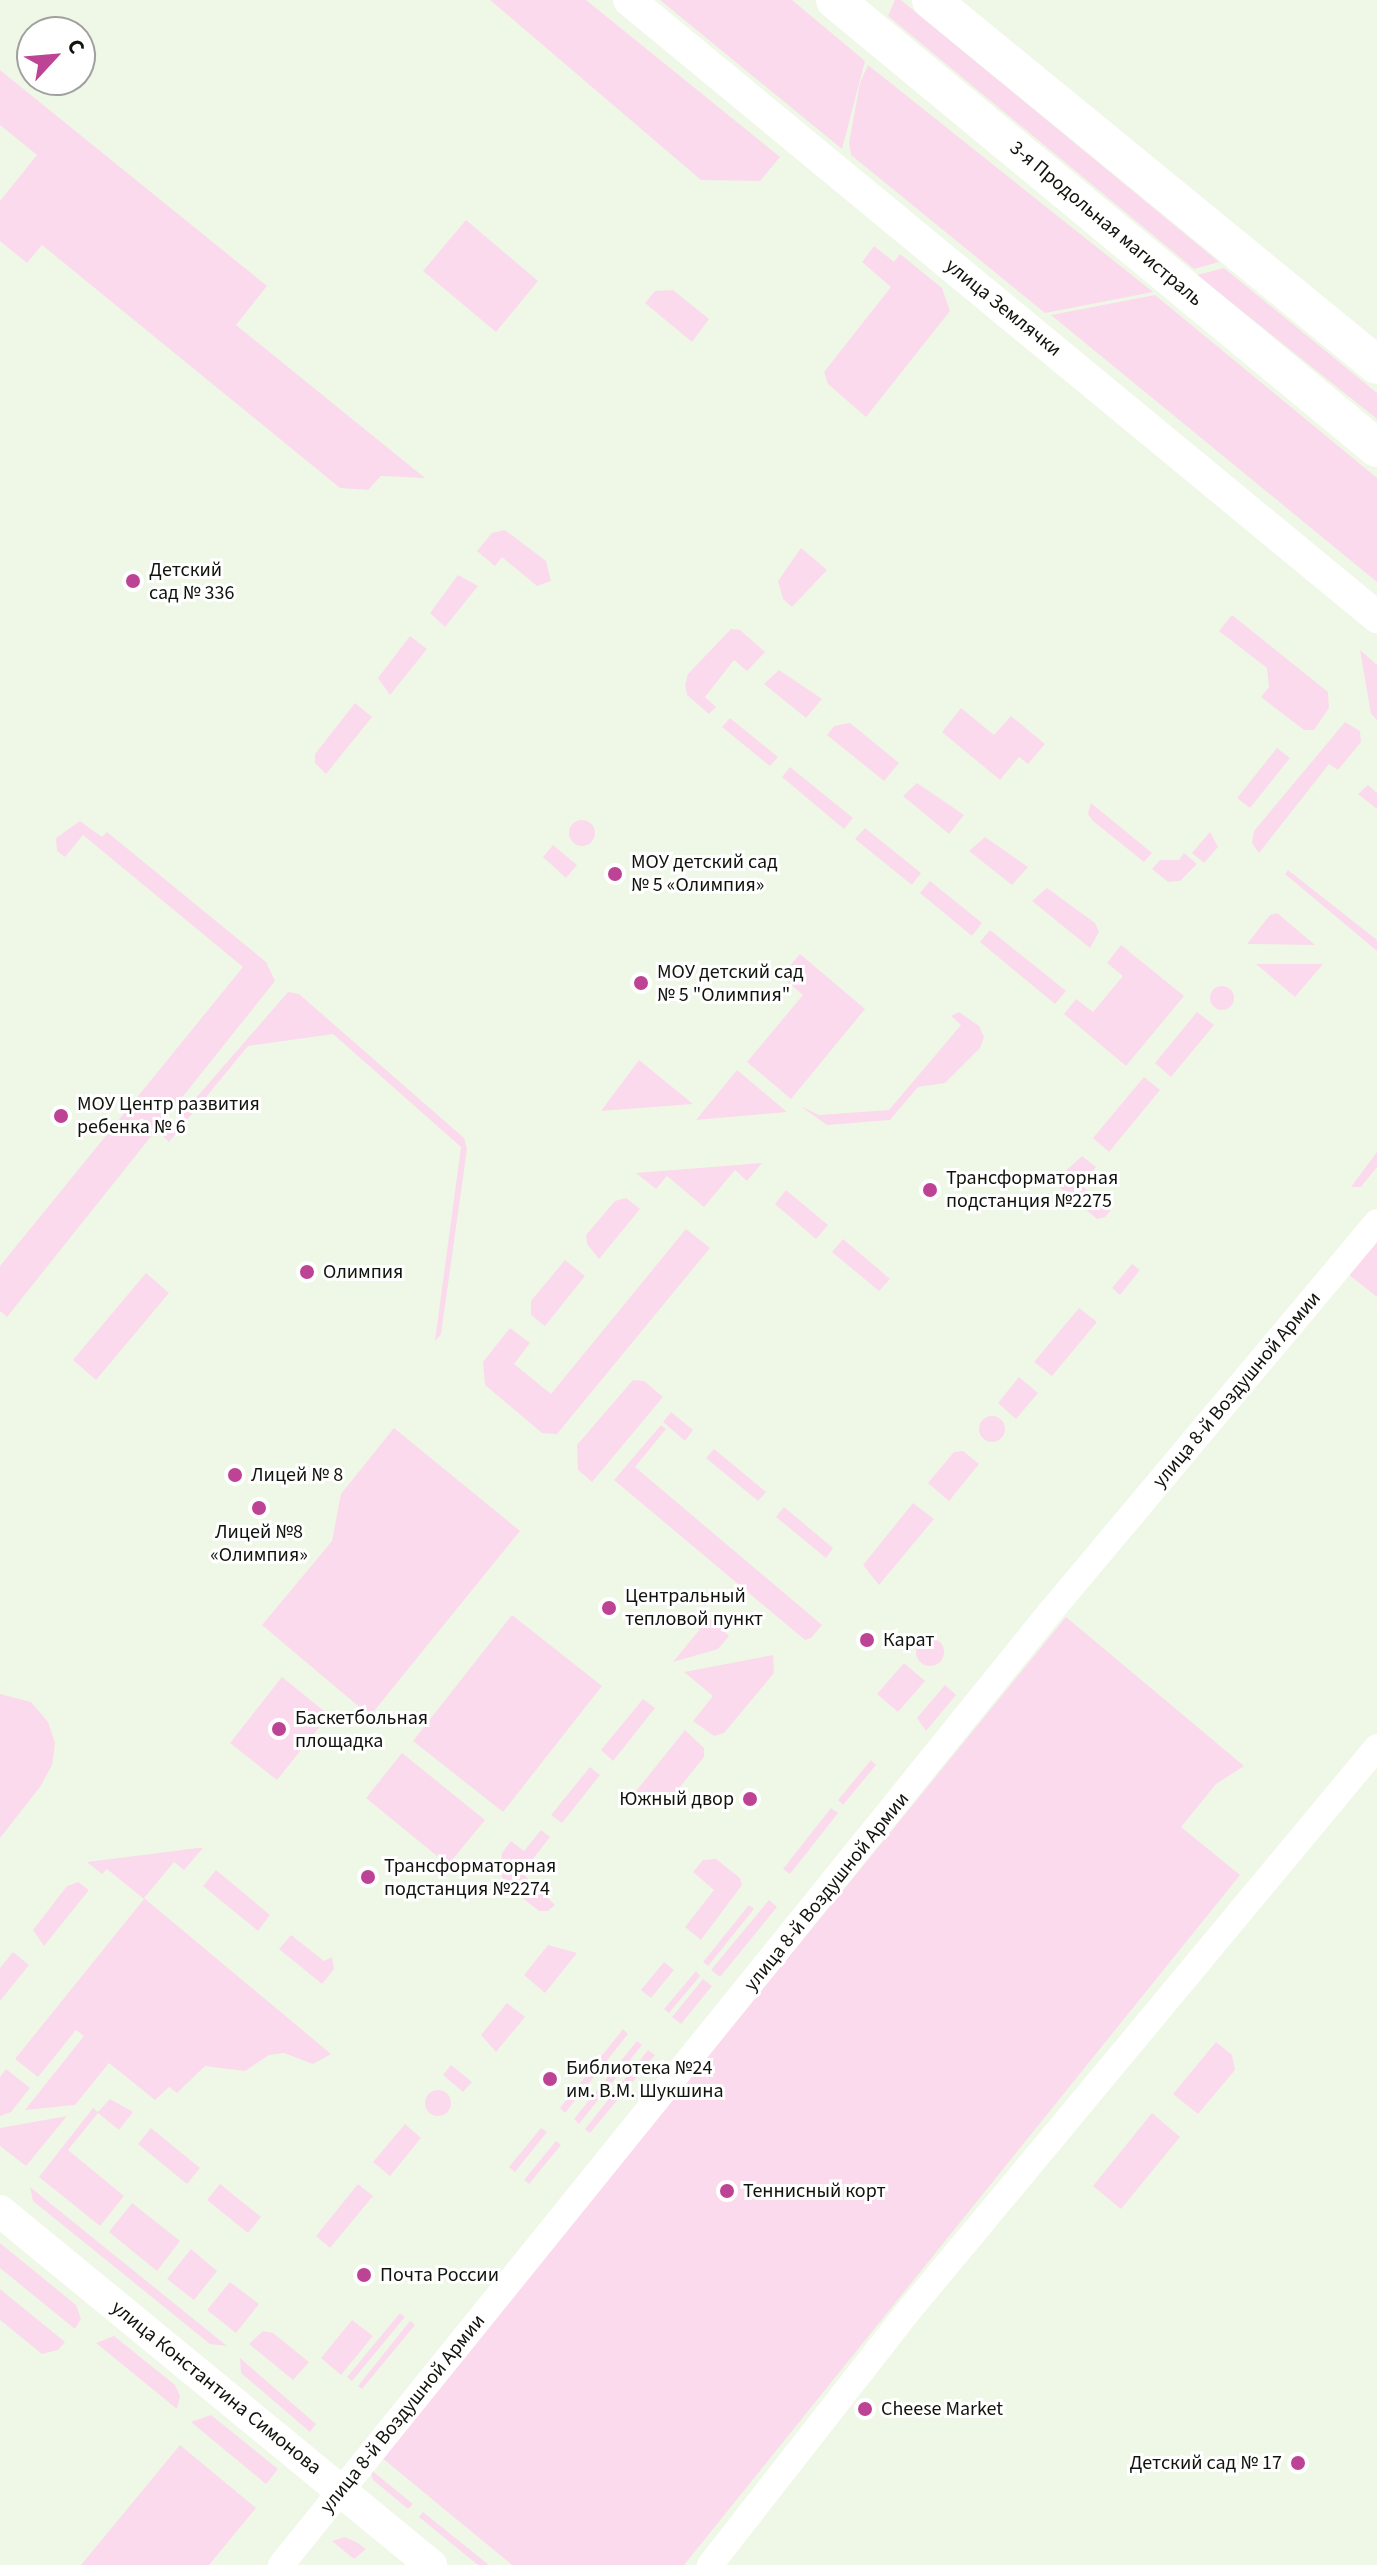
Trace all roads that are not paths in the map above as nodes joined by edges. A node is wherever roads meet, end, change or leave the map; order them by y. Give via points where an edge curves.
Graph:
1 (629, 0) edge
2 (835, 0) edge
3 (931, 0) edge
4 (1377, 365) edge
5 (1377, 448) edge
6 (1377, 617) edge
7 (1377, 1222) edge
8 (1377, 1747) edge
9 (0, 2211) edge
10 (341, 2490) junction
11 (281, 2565) edge
12 (431, 2565) edge
13 (710, 2565) edge

1 - 6 main road, улица Землячки
2 - 5 highway, 3-я Продольная магистраль
3 - 4 highway
7 - 10 street, улица 8-й Воздушной Армии via 1052,1610
8 - 13 street via 906,2314
9 - 10 main road, улица Константина Симонова
10 - 11 street, улица 8-й Воздушной Армии
10 - 12 main road, улица Константина Симонова

